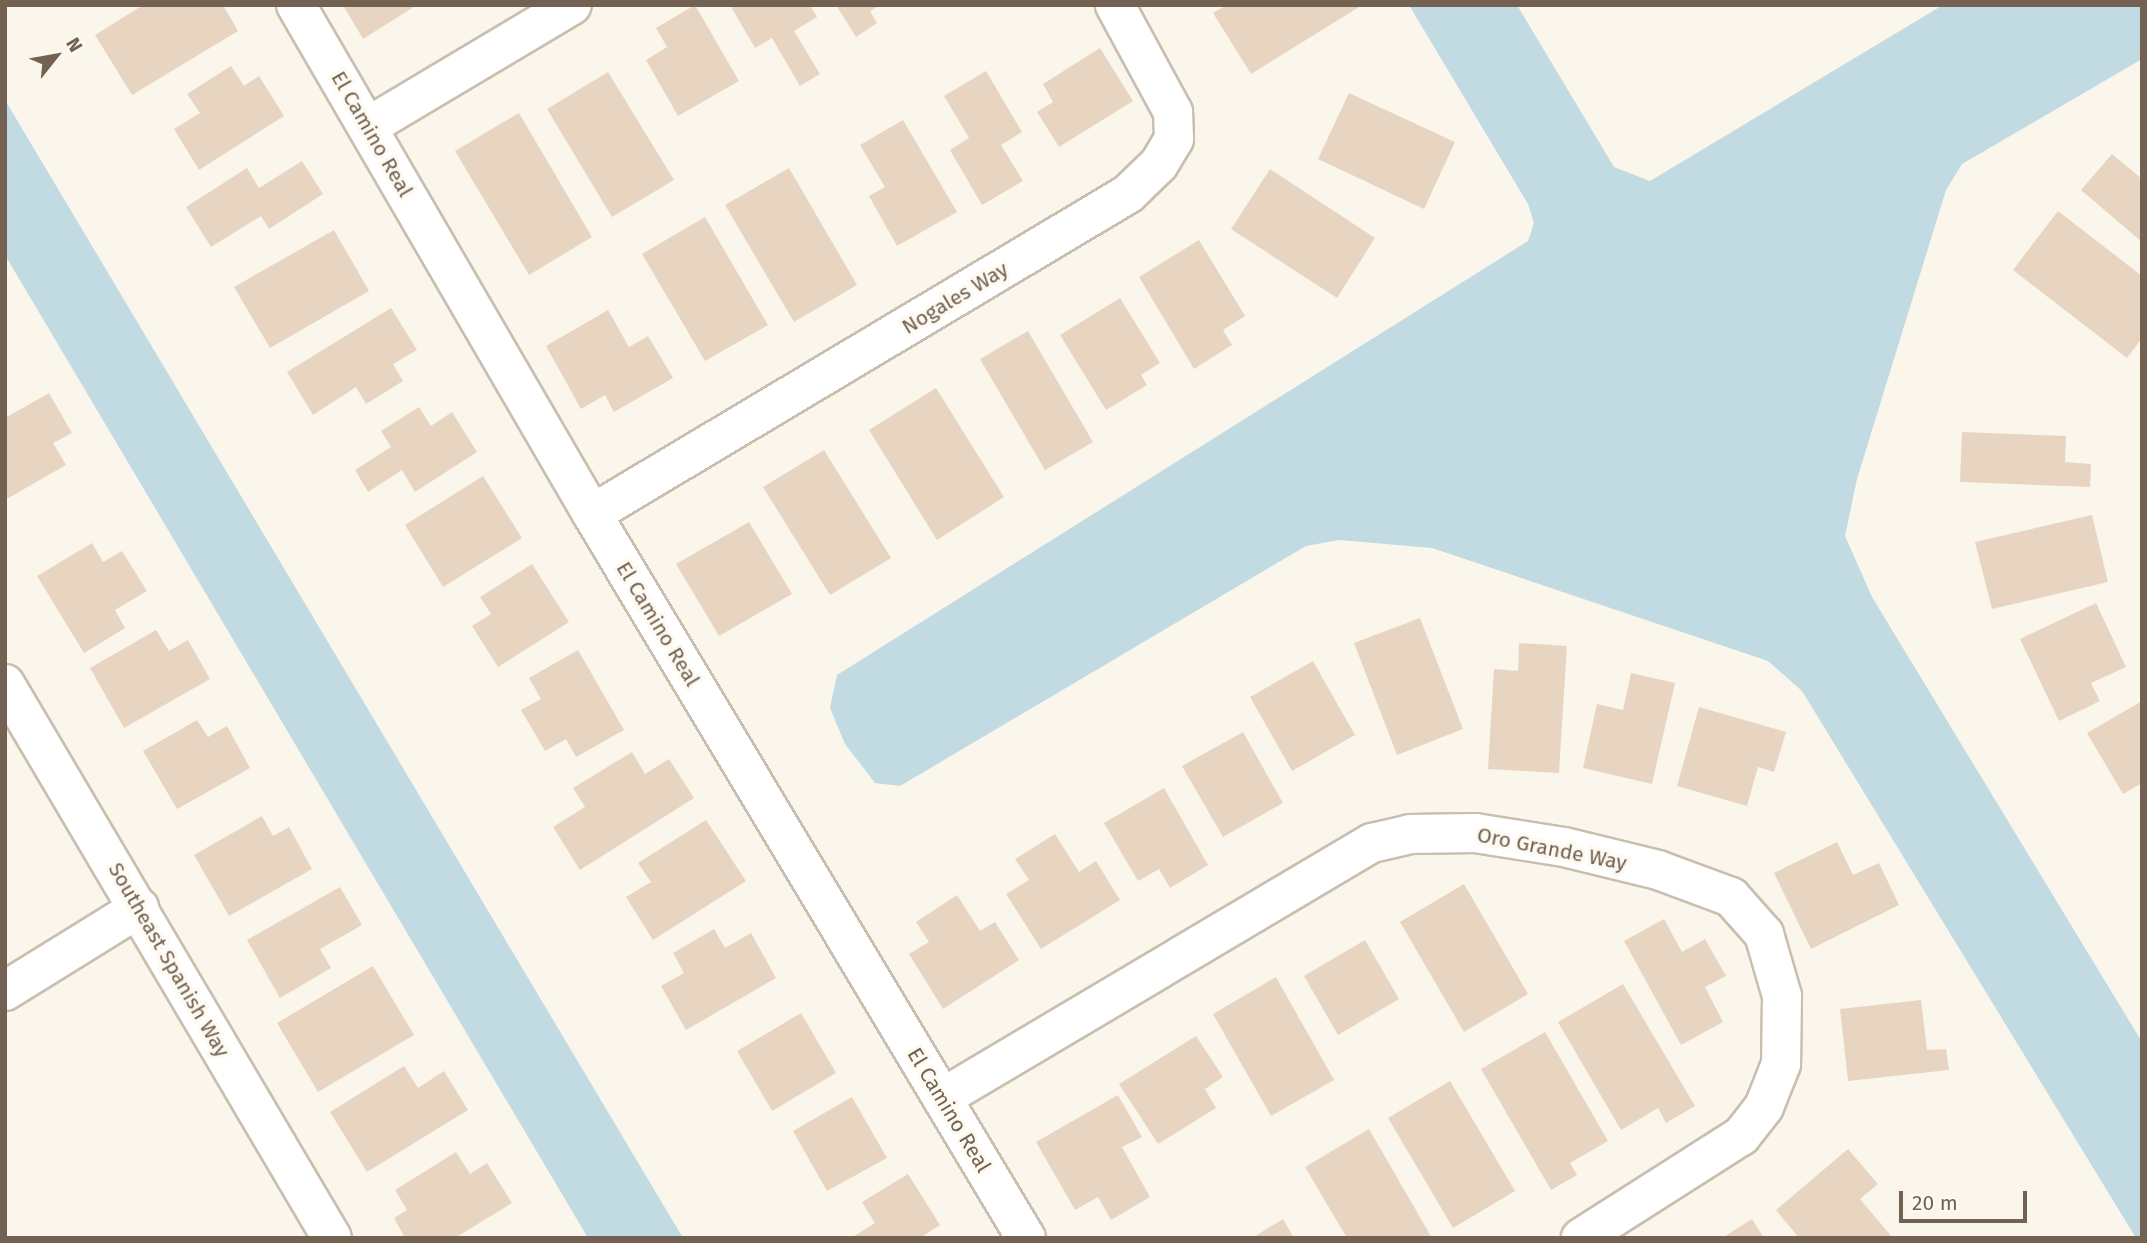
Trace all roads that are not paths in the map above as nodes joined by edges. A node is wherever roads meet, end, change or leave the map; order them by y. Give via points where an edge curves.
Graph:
1 (296, 5) edge
2 (572, 5) edge
3 (1115, 5) edge
4 (369, 126) junction
5 (592, 514) junction
6 (5, 684) edge
7 (139, 908) junction
8 (5, 991) edge
9 (942, 1098) junction
10 (332, 1238) edge
11 (1026, 1238) edge
12 (1581, 1238) edge

1 - 4 street, El Camino Real
2 - 4 street
3 - 5 street, Nogales Way via 1173,112 1174,139 1159,164 1128,194
4 - 5 street, El Camino Real
5 - 9 street, El Camino Real
6 - 7 street, Southeast Spanish Way
7 - 8 street
7 - 10 street, Southeast Spanish Way
9 - 11 street, El Camino Real
9 - 12 street, Oro Grande Way via 1372,843 1410,834 1475,832 1564,847 1658,870 1731,897 1764,934 1782,996 1781,1064 1764,1107 1741,1136

